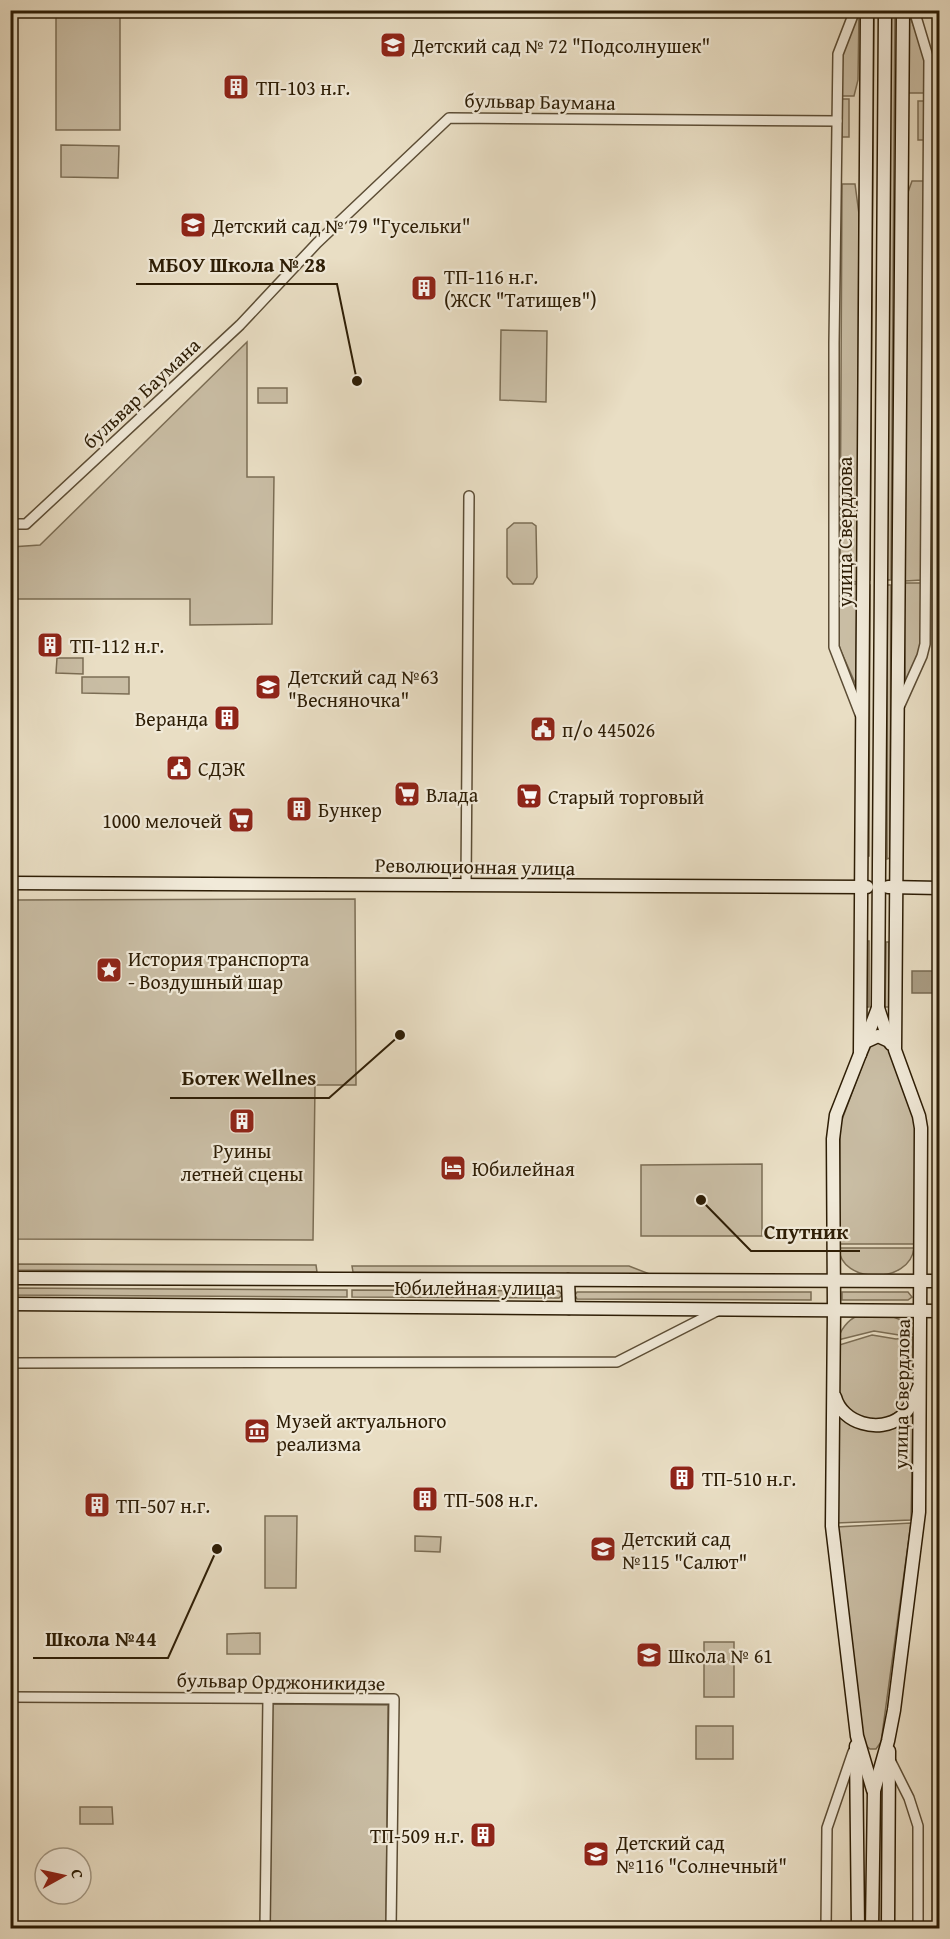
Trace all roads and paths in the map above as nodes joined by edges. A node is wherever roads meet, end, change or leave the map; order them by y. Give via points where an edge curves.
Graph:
1 (855, 10) edge
2 (867, 10) edge
3 (885, 10) edge
4 (903, 10) edge
5 (914, 10) edge
6 (837, 121) junction
7 (929, 123) junction
8 (939, 123) edge
9 (469, 496) dead end
10 (10, 524) edge
11 (897, 710) junction
12 (862, 719) junction
13 (10, 883) edge
14 (466, 885) junction
15 (861, 887) junction
16 (879, 887) junction
17 (896, 887) junction
18 (939, 888) edge
19 (878, 1008) junction
20 (892, 1045) junction
21 (863, 1048) junction
22 (10, 1278) edge
23 (568, 1280) junction
24 (834, 1280) junction
25 (921, 1281) junction
26 (939, 1281) edge
27 (10, 1304) edge
28 (569, 1308) junction
29 (722, 1308) junction
30 (834, 1309) junction
31 (921, 1311) junction
32 (939, 1311) edge
33 (10, 1363) edge
34 (920, 1384) junction
35 (833, 1390) junction
36 (10, 1697) edge
37 (268, 1698) junction
38 (888, 1741) junction
39 (858, 1742) junction
40 (889, 1758) junction
41 (874, 1791) junction
42 (265, 1929) edge
43 (391, 1929) edge
44 (826, 1929) edge
45 (858, 1929) edge
46 (872, 1929) edge
47 (888, 1929) edge
48 (918, 1929) edge

1 - 6 street via 838,54
2 - 12 main road, улица Свердлова
3 - 16 main road, улица Свердлова
4 - 11 main road, улица Свердлова
5 - 7 street via 929,60
6 - 10 street, бульвар Баумана via 449,118 317,243 240,324 26,524
6 - 12 street via 834,647
7 - 8 street
7 - 11 street via 925,644
9 - 14 street
11 - 17 main road, улица Свердлова
12 - 15 main road, улица Свердлова
13 - 14 main road, Революционная улица
14 - 15 main road, Революционная улица
15 - 16 main road, Революционная улица
15 - 21 main road, улица Свердлова
16 - 17 main road, Революционная улица
16 - 19 main road, улица Свердлова
17 - 18 main road, Революционная улица
17 - 20 main road, улица Свердлова
19 - 20 main road, улица Свердлова
19 - 21 main road, улица Свердлова
20 - 21 main road via 878,1036
20 - 25 main road, улица Свердлова via 921,1128
21 - 24 main road, улица Свердлова via 834,1127
22 - 23 main road, Юбилейная улица
23 - 24 main road, Юбилейная улица
23 - 28 main road
24 - 25 main road, Юбилейная улица
24 - 30 main road, улица Свердлова
25 - 26 main road, Юбилейная улица
25 - 31 main road, улица Свердлова
27 - 28 main road, Юбилейная улица
28 - 29 main road, Юбилейная улица
29 - 30 main road, Юбилейная улица
29 - 33 street via 617,1362
30 - 31 main road, Юбилейная улица
30 - 35 main road, улица Свердлова
31 - 32 main road, Юбилейная улица
31 - 34 main road, улица Свердлова
34 - 35 main road via 908,1410 888,1424 879,1425 860,1423 846,1414 838,1407
34 - 38 main road, улица Свердлова via 919,1512
35 - 39 main road, улица Свердлова via 832,1526
36 - 37 street, бульвар Орджоникидзе
37 - 42 street
37 - 43 street, бульвар Орджоникидзе via 394,1699
38 - 39 main road via 873,1752 866,1751
38 - 40 main road, улица Свердлова
38 - 41 main road, улица Свердлова
39 - 41 main road, улица Свердлова
39 - 44 street via 827,1828
39 - 45 main road, улица Свердлова
40 - 47 main road, улица Свердлова
40 - 48 street via 918,1826
41 - 46 main road, улица Свердлова

